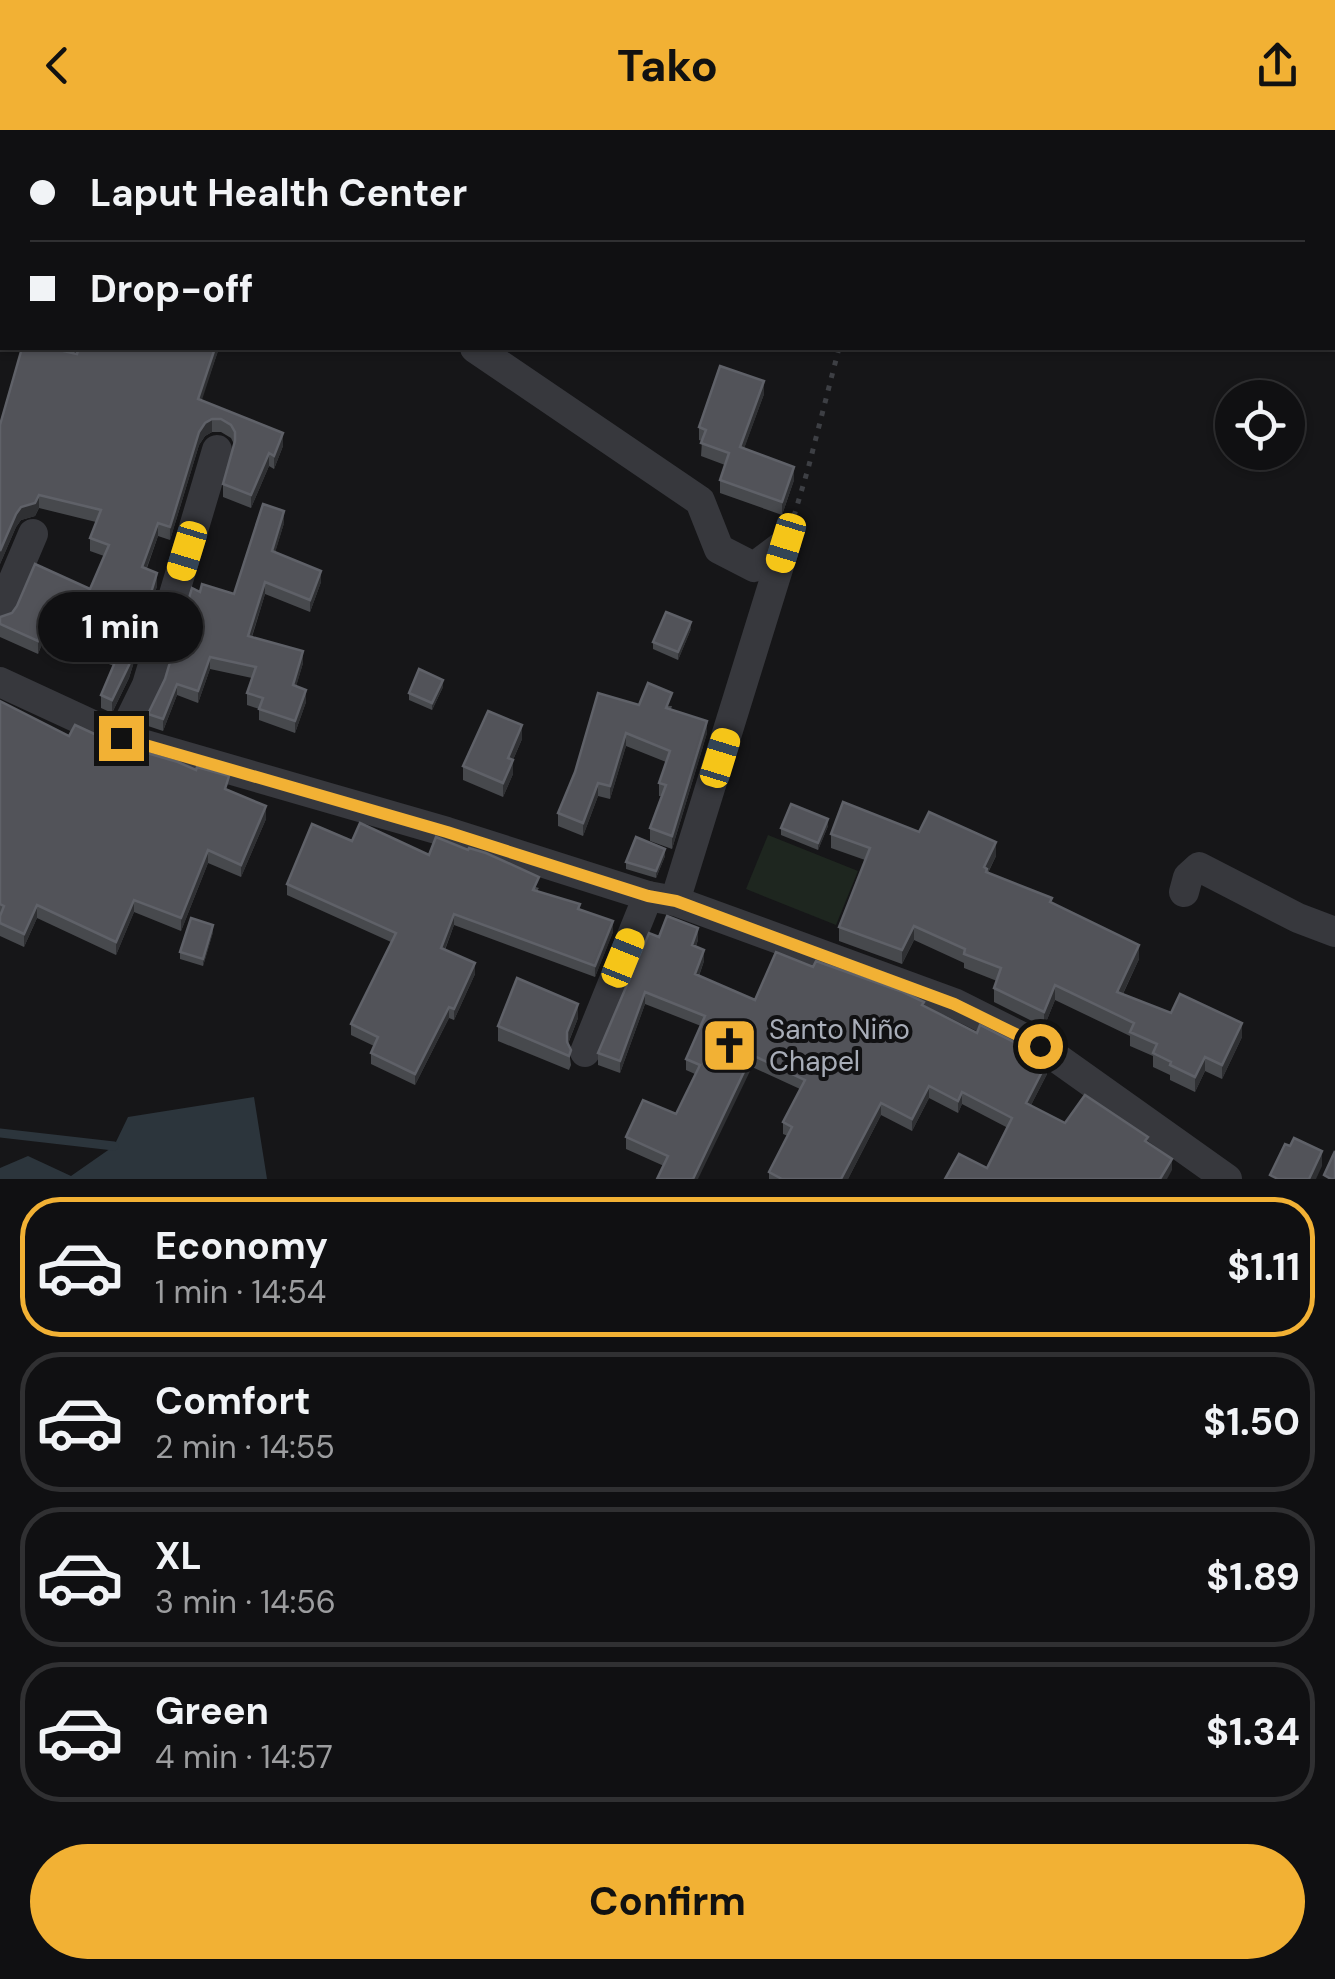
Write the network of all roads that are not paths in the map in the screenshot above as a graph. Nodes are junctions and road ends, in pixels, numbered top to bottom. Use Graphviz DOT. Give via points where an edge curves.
graph roads {
  1 [pos="478,350"];
  2 [pos="217,450"];
  3 [pos="34,534"];
  4 [pos="0,612"];
  5 [pos="0,682"];
  6 [pos="121,738"];
  7 [pos="1184,892"];
  8 [pos="662,899"];
  9 [pos="1335,932"];
  10 [pos="585,1052"];
  11 [pos="1226,1179"];
  1 -- 8 [label="street" via="700,500 718,549 754,566 786,543"];
  2 -- 6 [label="street" via="147,685"];
  3 -- 4 [label="street"];
  5 -- 6 [label="street"];
  6 -- 8 [label="street"];
  7 -- 9 [label="street" via="1199,868"];
  8 -- 10 [label="street"];
  8 -- 11 [label="street" via="954,1004 1040,1046"];
}
